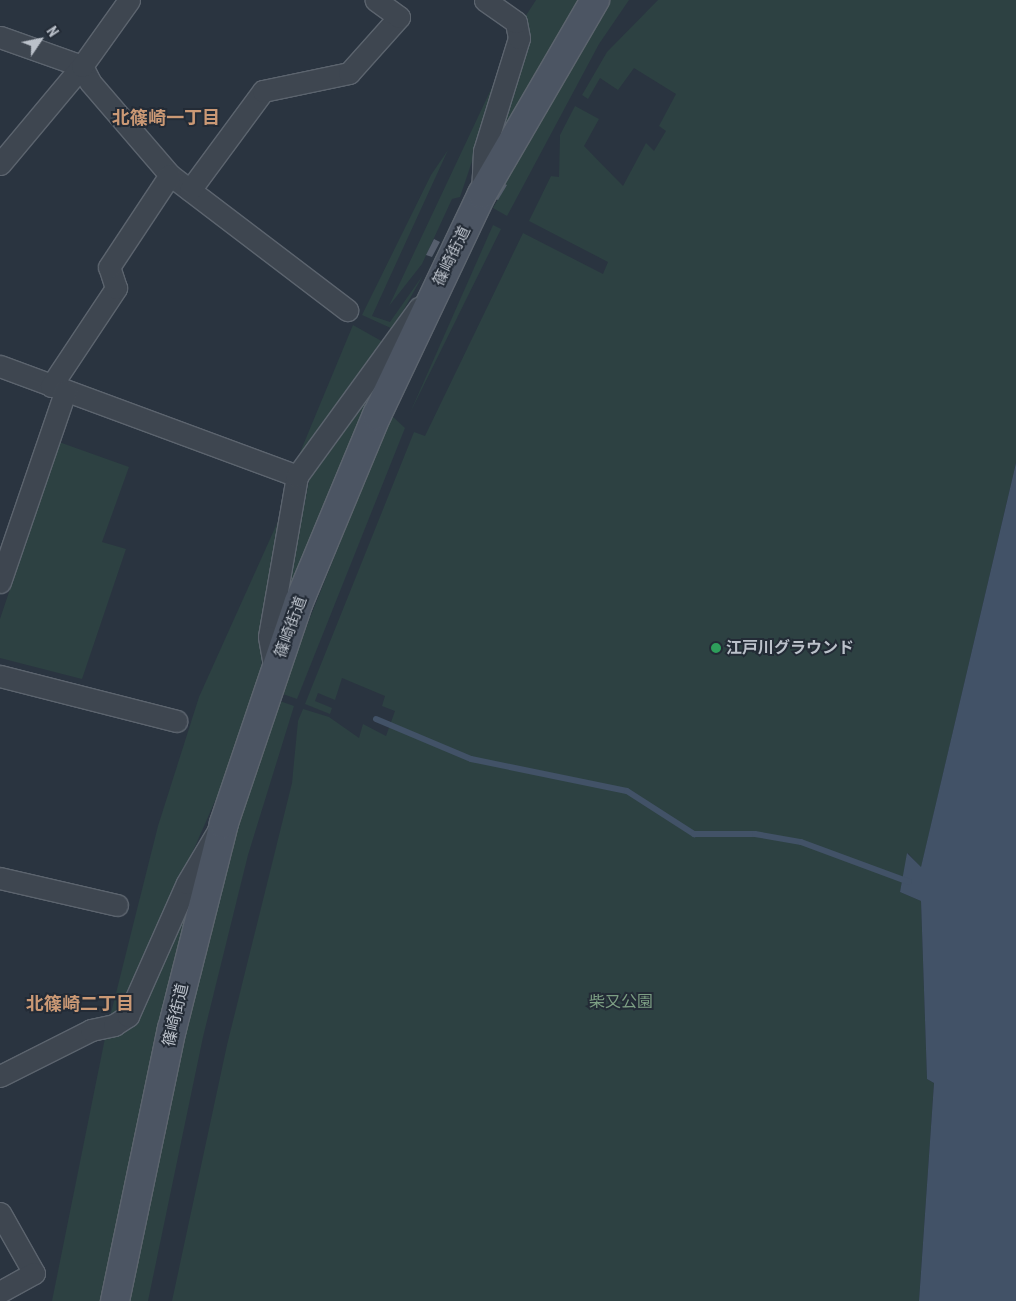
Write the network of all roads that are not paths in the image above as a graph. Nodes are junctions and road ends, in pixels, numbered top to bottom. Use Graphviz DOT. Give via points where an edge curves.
graph roads {
  1 [pos="129,0"];
  2 [pos="376,0"];
  3 [pos="485,0"];
  4 [pos="595,0"];
  5 [pos="0,37"];
  6 [pos="82,66"];
  7 [pos="0,164"];
  8 [pos="170,174"];
  9 [pos="190,190"];
  10 [pos="482,194"];
  11 [pos="429,305"];
  12 [pos="347,310"];
  13 [pos="0,366"];
  14 [pos="58,389"];
  15 [pos="297,476"];
  16 [pos="0,582"];
  17 [pos="275,670"];
  18 [pos="0,676"];
  19 [pos="176,721"];
  20 [pos="224,823"];
  21 [pos="0,878"];
  22 [pos="117,905"];
  23 [pos="0,1076"];
  24 [pos="0,1213"];
  25 [pos="0,1292"];
  26 [pos="115,1301"];
  1 -- 6 [label="street"];
  2 -- 9 [label="street" via="399,17 349,73 263,91"];
  3 -- 10 [label="street" via="516,22 519,38 484,150"];
  4 -- 10 [label="main road, 篠崎街道"];
  5 -- 6 [label="street"];
  6 -- 7 [label="street"];
  6 -- 8 [label="street" via="90,82"];
  8 -- 9 [label="street"];
  8 -- 14 [label="street" via="109,267 116,288"];
  9 -- 12 [label="street"];
  10 -- 11 [label="main road, 篠崎街道"];
  11 -- 15 [label="street" via="417,308"];
  11 -- 17 [label="main road, 篠崎街道" via="366,442"];
  13 -- 14 [label="street"];
  14 -- 15 [label="street"];
  14 -- 16 [label="street"];
  15 -- 17 [label="street" via="269,637"];
  17 -- 20 [label="main road, 篠崎街道"];
  18 -- 19 [label="street"];
  20 -- 23 [label="street" via="202,852 128,1016 114,1025 91,1030"];
  20 -- 26 [label="main road, 篠崎街道" via="172,1029"];
  21 -- 22 [label="street"];
  24 -- 25 [label="street" via="34,1273"];
}
